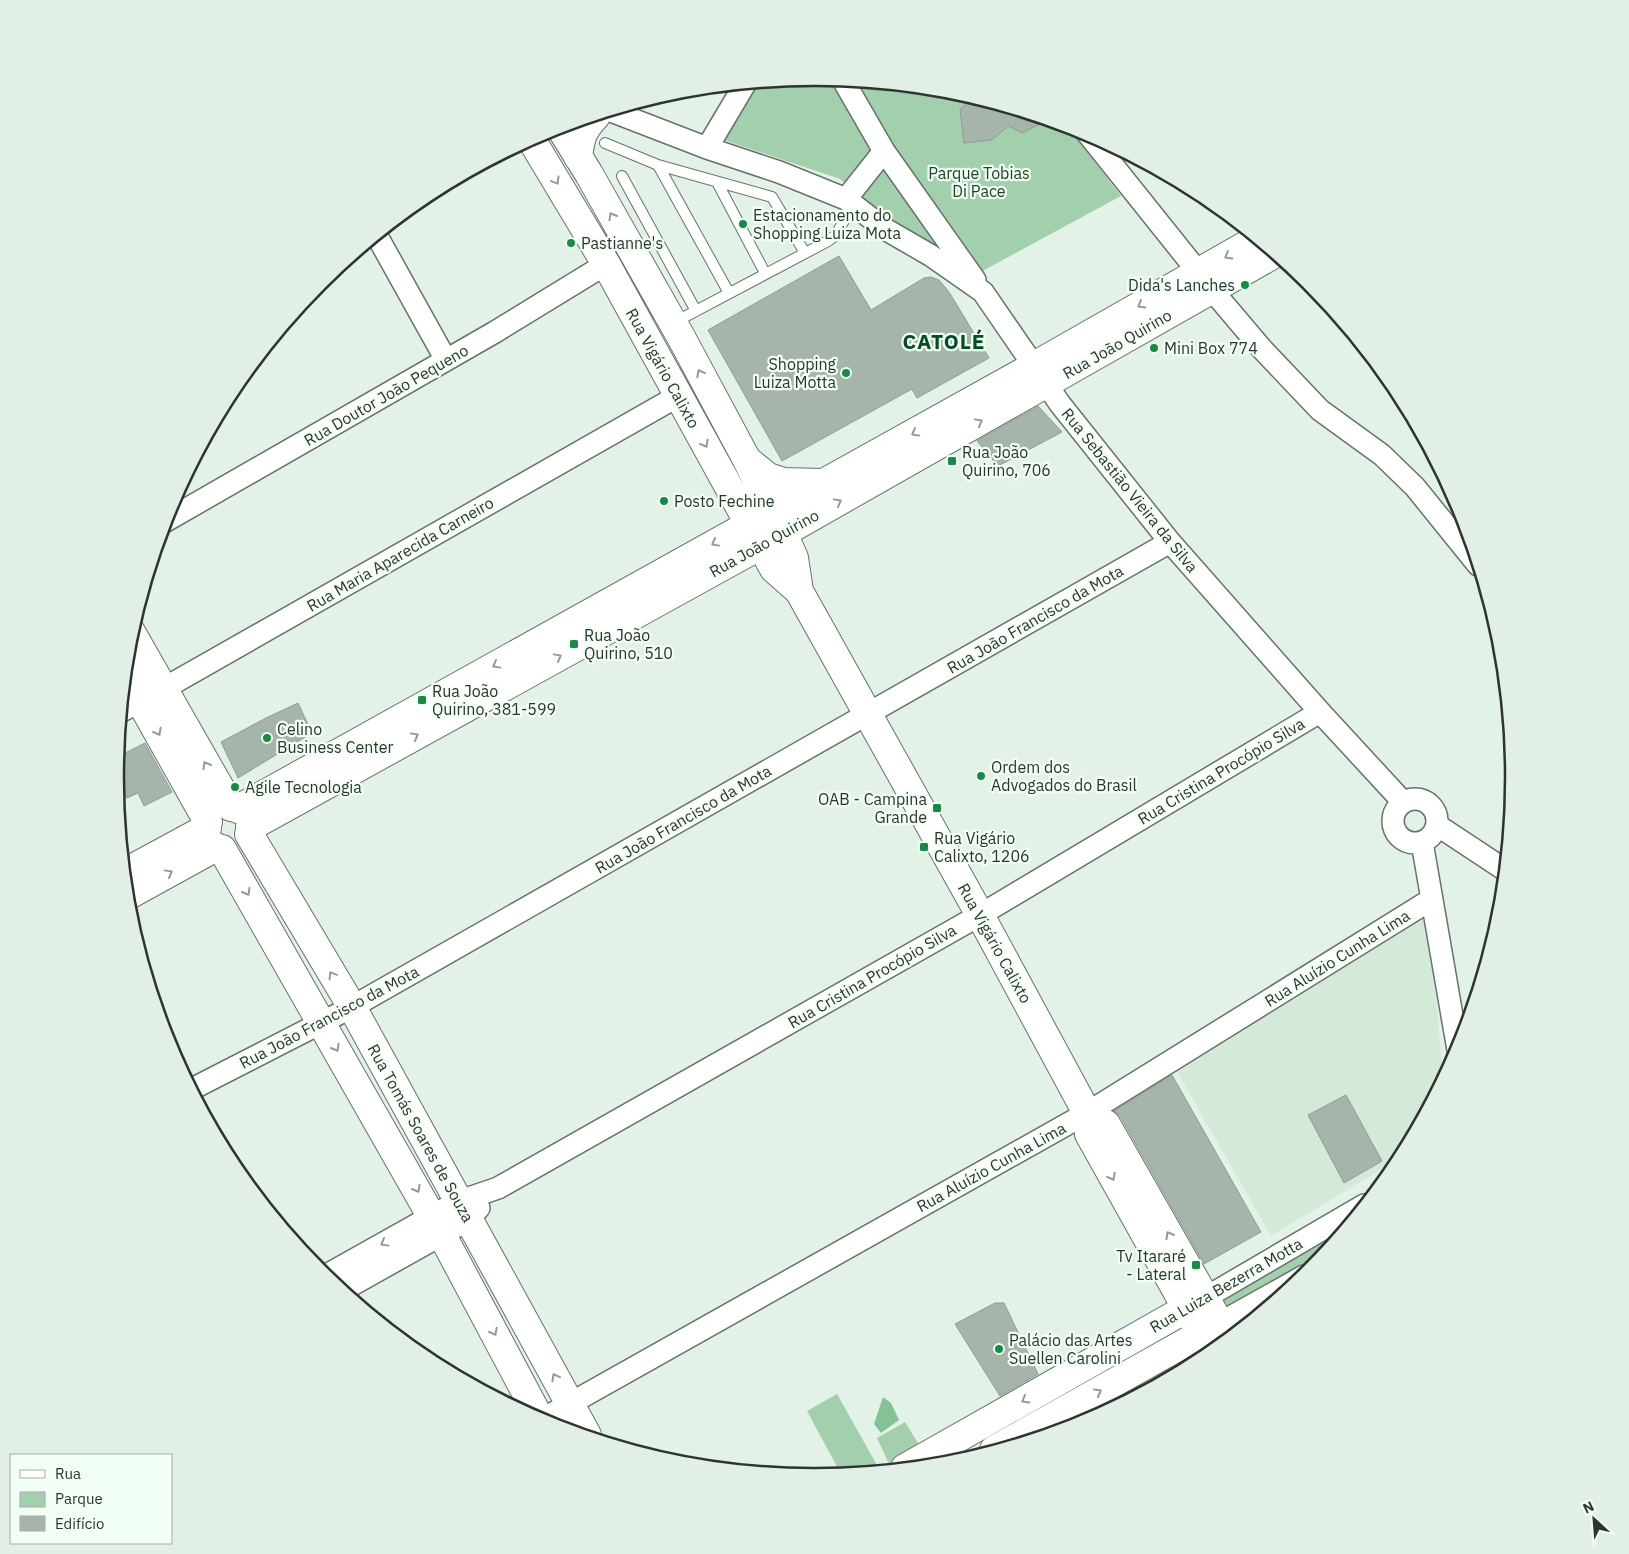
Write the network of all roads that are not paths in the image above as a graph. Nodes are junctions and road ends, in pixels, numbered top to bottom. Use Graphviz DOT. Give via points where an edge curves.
graph roads {
  1 [pos="847,87"];
  2 [pos="741,90"];
  3 [pos="620,115"];
  4 [pos="590,124"];
  5 [pos="564,134"];
  6 [pos="605,143"];
  7 [pos="535,146"];
  8 [pos="707,148"];
  9 [pos="1099,148"];
  10 [pos="884,151"];
  11 [pos="578,157"];
  12 [pos="658,165"];
  13 [pos="622,176"];
  14 [pos="717,182"];
  15 [pos="850,201"];
  16 [pos="380,241"];
  17 [pos="1252,243"];
  18 [pos="805,253"];
  19 [pos="1268,256"];
  20 [pos="606,264"];
  21 [pos="765,273"];
  22 [pos="1206,281"];
  23 [pos="729,292"];
  24 [pos="983,292"];
  25 [pos="684,317"];
  26 [pos="446,360"];
  27 [pos="1040,375"];
  28 [pos="678,396"];
  29 [pos="747,460"];
  30 [pos="824,483"];
  31 [pos="175,516"];
  32 [pos="766,528"];
  33 [pos="1170,542"];
  34 [pos="1468,553"];
  35 [pos="135,656"];
  36 [pos="131,683"];
  37 [pos="142,700"];
  38 [pos="1320,712"];
  39 [pos="868,714"];
  40 [pos="1403,802"];
  41 [pos="242,819"];
  42 [pos="1437,825"];
  43 [pos="213,837"];
  44 [pos="1422,842"];
  45 [pos="1499,866"];
  46 [pos="131,870"];
  47 [pos="134,891"];
  48 [pos="1432,899"];
  49 [pos="980,915"];
  50 [pos="352,1007"];
  51 [pos="321,1022"];
  52 [pos="1455,1035"];
  53 [pos="197,1086"];
  54 [pos="1087,1113"];
  55 [pos="462,1211"];
  56 [pos="1350,1213"];
  57 [pos="437,1225"];
  58 [pos="334,1272"];
  59 [pos="349,1286"];
  60 [pos="1195,1304"];
  61 [pos="1247,1315"];
  62 [pos="1215,1337"];
  63 [pos="1051,1385"];
  64 [pos="570,1404"];
  65 [pos="534,1408"];
  66 [pos="1064,1411"];
  67 [pos="550,1415"];
  68 [pos="583,1428"];
  69 [pos="1018,1437"];
  70 [pos="921,1459"];
  1 -- 10 [label="street"];
  2 -- 8 [label="street"];
  3 -- 8 [label="street, Rua Sebastião Vieira da Silva"];
  4 -- 11 [label="main road" via="581,136"];
  5 -- 11 [label="main road, Rua Vigário Calixto"];
  6 -- 12 [label="lane"];
  7 -- 20 [label="main road, Rua Vigário Calixto, one-way"];
  8 -- 15 [label="street, Rua Sebastião Vieira da Silva" via="779,172"];
  9 -- 22 [label="street"];
  10 -- 15 [label="street"];
  10 -- 24 [label="street"];
  25 -- 11 [label="main road, Rua Vigário Calixto, one-way"];
  12 -- 14 [label="lane"];
  12 -- 23 [label="lane"];
  13 -- 25 [label="lane"];
  14 -- 18 [label="lane" via="772,196"];
  14 -- 21 [label="lane"];
  15 -- 18 [label="lane" via="836,235"];
  15 -- 24 [label="street, Rua Sebastião Vieira da Silva" via="885,229"];
  16 -- 26 [label="street"];
  17 -- 22 [label="main road, Rua João Quirino, one-way"];
  18 -- 21 [label="lane"];
  19 -- 22 [label="main road, Rua João Quirino"];
  20 -- 26 [label="street, Rua Doutor João Pequeno"];
  20 -- 28 [label="main road, Rua Vigário Calixto"];
  21 -- 23 [label="lane"];
  22 -- 27 [label="main road, Rua João Quirino"];
  22 -- 34 [label="street" via="1262,349 1320,410 1382,455 1415,487"];
  23 -- 25 [label="lane"];
  24 -- 27 [label="street, Rua Sebastião Vieira da Silva"];
  29 -- 25 [label="main road, Rua Vigário Calixto, one-way"];
  26 -- 31 [label="street, Rua Doutor João Pequeno"];
  27 -- 30 [label="main road, Rua João Quirino, one-way"];
  32 -- 27 [label="main road, Rua João Quirino, one-way"];
  27 -- 33 [label="street, Rua Sebastião Vieira da Silva"];
  28 -- 32 [label="main road, Rua Vigário Calixto, one-way"];
  28 -- 37 [label="street, Rua Maria Aparecida Carneiro"];
  29 -- 30 [label="main road" via="768,477 784,482"];
  29 -- 32 [label="main road, Rua Vigário Calixto"];
  30 -- 32 [label="main road, Rua João Quirino"];
  32 -- 39 [label="main road, Rua Vigário Calixto" via="774,569 799,591"];
  32 -- 41 [label="main road, Rua João Quirino"];
  33 -- 38 [label="street, Rua Sebastião Vieira da Silva"];
  33 -- 39 [label="street, Rua João Francisco da Mota"];
  35 -- 37 [label="main road, Rua Tomás Soares de Souza"];
  36 -- 37 [label="main road, Rua Tomás Soares de Souza"];
  41 -- 37 [label="main road, Rua Tomás Soares de Souza, one-way"];
  37 -- 43 [label="main road, Rua Tomás Soares de Souza, one-way"];
  38 -- 40 [label="street, Rua Sebastião Vieira da Silva"];
  38 -- 49 [label="street, Rua Cristina Procópio Silva"];
  39 -- 49 [label="main road, Rua Vigário Calixto"];
  39 -- 50 [label="street, Rua João Francisco da Mota"];
  40 -- 42 [label="street" via="1417,798 1430,803 1437,815"];
  40 -- 44 [label="street" via="1393,814 1394,829 1405,841"];
  41 -- 43 [label="main road" via="224,808 217,811"];
  41 -- 43 [label="main road" via="242,846 236,849"];
  50 -- 41 [label="main road, Rua Tomás Soares de Souza, one-way"];
  42 -- 44 [label="street" via="1433,835"];
  42 -- 45 [label="street"];
  43 -- 46 [label="main road"];
  47 -- 43 [label="main road, one-way"];
  43 -- 51 [label="main road, Rua Tomás Soares de Souza, one-way"];
  44 -- 48 [label="street"];
  48 -- 52 [label="street"];
  48 -- 54 [label="street, Rua Aluízio Cunha Lima"];
  49 -- 54 [label="main road, Rua Vigário Calixto"];
  49 -- 55 [label="street, Rua Cristina Procópio Silva"];
  50 -- 51 [label="street, Rua João Francisco da Mota"];
  50 -- 55 [label="main road, Rua Tomás Soares de Souza"];
  51 -- 53 [label="street, Rua João Francisco da Mota"];
  51 -- 57 [label="main road, Rua Tomás Soares de Souza, one-way"];
  54 -- 60 [label="main road, Rua Vigário Calixto" via="1089,1134"];
  54 -- 64 [label="street, Rua Aluízio Cunha Lima"];
  55 -- 57 [label="street, Rua Cristina Procópio Silva"];
  64 -- 55 [label="main road, Rua Tomás Soares de Souza, one-way"];
  56 -- 60 [label="street, Rua Luiza Bezerra Motta"];
  57 -- 58 [label="street, Rua Cristina Procópio Silva, one-way"];
  57 -- 59 [label="street, Rua Cristina Procópio Silva"];
  57 -- 65 [label="main road, Rua Tomás Soares de Souza, one-way"];
  60 -- 62 [label="main road, Rua Vigário Calixto"];
  60 -- 63 [label="main road, Rua Luiza Bezerra Motta"];
  61 -- 62 [label="street, Rua Luiza Bezerra Motta"];
  66 -- 62 [label="main road, Rua Luiza Bezerra Motta, one-way"];
  63 -- 66 [label="main road"];
  63 -- 70 [label="main road, Rua Luiza Bezerra Motta, one-way"];
  64 -- 67 [label="street, Rua Aluízio Cunha Lima"];
  64 -- 68 [label="main road, Rua Tomás Soares de Souza"];
  66 -- 69 [label="main road, Rua Luiza Bezerra Motta"];
}
